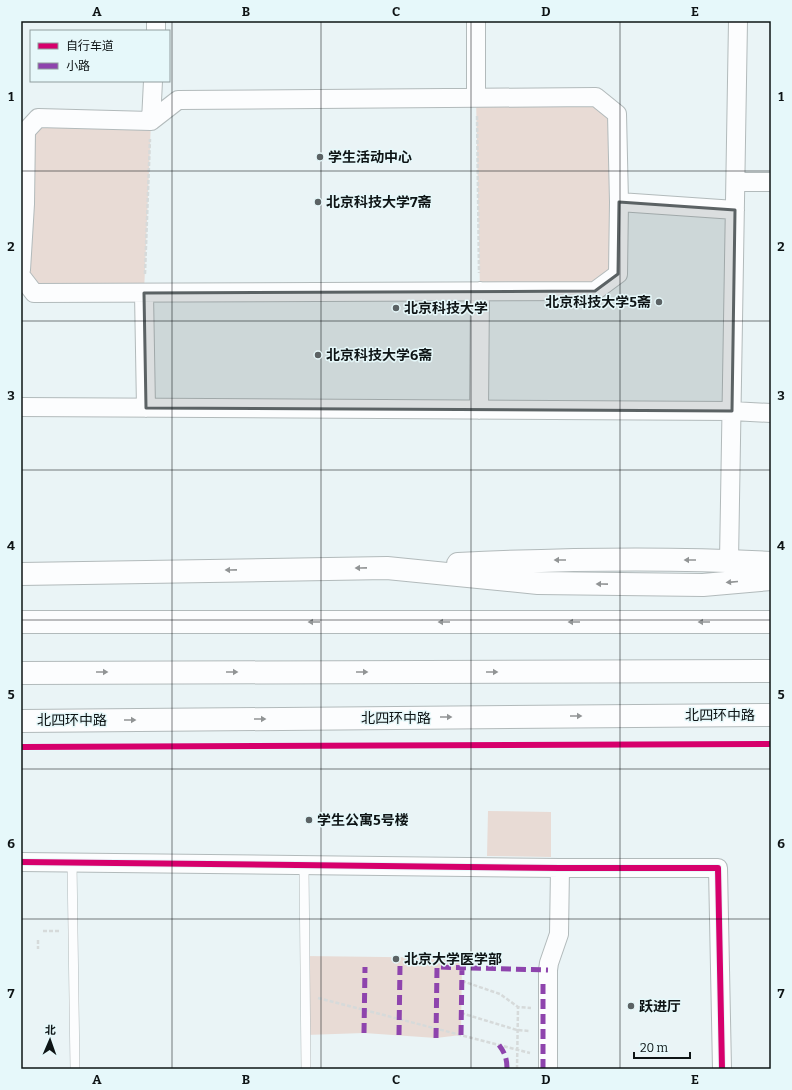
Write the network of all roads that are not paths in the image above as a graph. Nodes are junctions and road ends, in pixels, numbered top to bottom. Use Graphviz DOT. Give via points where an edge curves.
graph roads {
  1 [pos="476,21"];
  2 [pos="738,21"];
  3 [pos="153,82"];
  4 [pos="476,97"];
  5 [pos="151,121"];
  6 [pos="736,182"];
  7 [pos="771,182"];
  8 [pos="619,202"];
  9 [pos="23,204"];
  10 [pos="735,210"];
  11 [pos="21,270"];
  12 [pos="21,276"];
  13 [pos="480,291"];
  14 [pos="144,293"];
  15 [pos="21,407"];
  16 [pos="146,408"];
  17 [pos="479,410"];
  18 [pos="732,411"];
  19 [pos="771,412"];
  20 [pos="729,561"];
  21 [pos="771,563"];
  22 [pos="387,568"];
  23 [pos="21,574"];
  24 [pos="771,579"];
  25 [pos="21,609"];
  26 [pos="21,622"];
  27 [pos="66,622"];
  28 [pos="771,622"];
  29 [pos="771,671"];
  30 [pos="63,672"];
  31 [pos="21,673"];
  32 [pos="21,687"];
  33 [pos="771,715"];
  34 [pos="21,721"];
  35 [pos="21,862"];
  36 [pos="72,862"];
  37 [pos="304,865"];
  38 [pos="560,868"];
  39 [pos="543,979"];
  40 [pos="545,1065"];
  41 [pos="75,1069"];
  42 [pos="306,1069"];
  43 [pos="722,1069"];
  1 -- 4 [label="street"];
  2 -- 6 [label="street"];
  3 -- 5 [label="street"];
  4 -- 5 [label="street" via="178,100"];
  4 -- 8 [label="street" via="596,97 617,114"];
  5 -- 9 [label="street" via="38,118 26,130"];
  6 -- 7 [label="street"];
  6 -- 10 [label="street"];
  8 -- 10 [label="street"];
  8 -- 13 [label="street" via="618,274 595,291"];
  9 -- 11 [label="street"];
  10 -- 18 [label="street"];
  12 -- 14 [label="street" via="34,293"];
  13 -- 14 [label="street"];
  13 -- 17 [label="street"];
  14 -- 16 [label="street"];
  15 -- 16 [label="street"];
  16 -- 17 [label="street"];
  17 -- 18 [label="street"];
  18 -- 19 [label="street"];
  18 -- 20 [label="street"];
  20 -- 21 [label="main road"];
  20 -- 22 [label="main road, one-way" via="534,560"];
  22 -- 23 [label="main road, one-way"];
  24 -- 22 [label="main road, one-way" via="703,585 538,583"];
  25 -- 27 [label="main road"];
  26 -- 27 [label="main road"];
  28 -- 27 [label="main road, one-way"];
  30 -- 29 [label="main road, one-way"];
  30 -- 31 [label="main road"];
  30 -- 32 [label="main road"];
  34 -- 33 [label="main road, 北四环中路, one-way"];
  35 -- 36 [label="street"];
  36 -- 37 [label="street"];
  36 -- 41 [label="lane"];
  37 -- 38 [label="street"];
  37 -- 42 [label="lane"];
  38 -- 40 [label="street" via="559,934 548,970"];
  38 -- 43 [label="street" via="718,868"];
  39 -- 40 [label="street"];
}
